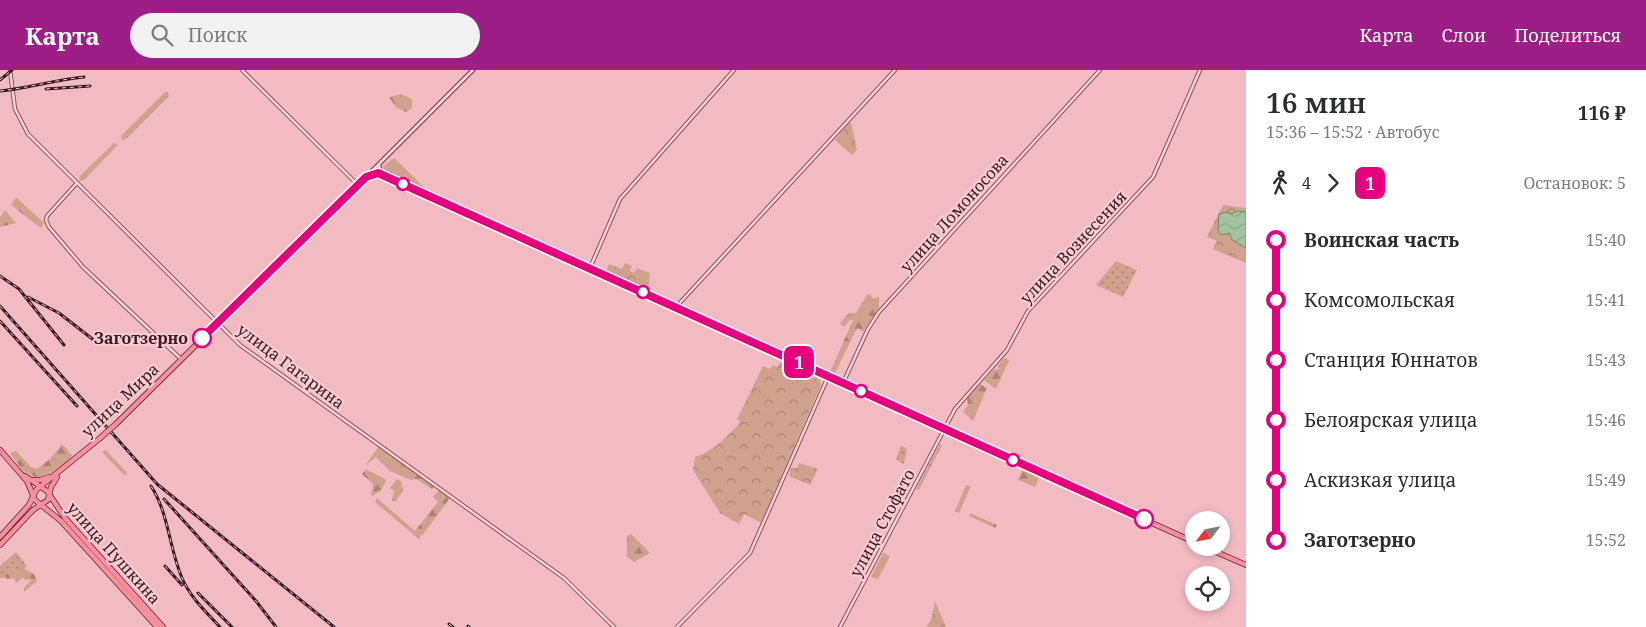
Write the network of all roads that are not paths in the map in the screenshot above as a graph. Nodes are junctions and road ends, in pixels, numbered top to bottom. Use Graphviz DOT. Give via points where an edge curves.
graph roads {
  1 [pos="10,70"];
  2 [pos="242,70"];
  3 [pos="473,70"];
  4 [pos="734,70"];
  5 [pos="895,70"];
  6 [pos="1100,70"];
  7 [pos="1200,70"];
  8 [pos="379,165"];
  9 [pos="369,174"];
  10 [pos="384,175"];
  11 [pos="76,184"];
  12 [pos="358,185"];
  13 [pos="590,268"];
  14 [pos="676,307"];
  15 [pos="217,323"];
  16 [pos="181,359"];
  17 [pos="828,376"];
  18 [pos="843,383"];
  19 [pos="943,429"];
  20 [pos="0,450"];
  21 [pos="20,472"];
  22 [pos="60,472"];
  23 [pos="28,479"];
  24 [pos="40,488"];
  25 [pos="49,494"];
  26 [pos="34,496"];
  27 [pos="42,503"];
  28 [pos="0,537"];
  29 [pos="1185,538"];
  30 [pos="0,545"];
  31 [pos="1225,556"];
  32 [pos="1246,565"];
  33 [pos="157,627"];
  34 [pos="163,627"];
  35 [pos="614,627"];
  36 [pos="677,627"];
  37 [pos="840,627"];
  1 -- 11 [label="street, улица Гагарина" via="12,101 18,118 28,134"];
  2 -- 12 [label="street"];
  3 -- 8 [label="main road, улица Мира"];
  4 -- 13 [label="street" via="620,199"];
  5 -- 14 [label="street"];
  6 -- 18 [label="street, улица Ломоносова" via="879,312"];
  7 -- 19 [label="street, улица Вознесения" via="1153,177 1028,311 1007,350 962,400"];
  8 -- 9 [label="main road, улица Мира"];
  8 -- 10 [label="main road"];
  9 -- 10 [label="main road"];
  9 -- 12 [label="main road, улица Мира"];
  10 -- 13 [label="main road"];
  11 -- 15 [label="street, улица Гагарина"];
  11 -- 16 [label="street" via="46,220 52,231 83,267"];
  12 -- 15 [label="main road, улица Мира"];
  13 -- 14 [label="main road"];
  14 -- 17 [label="main road"];
  15 -- 16 [label="main road, улица Мира"];
  15 -- 35 [label="street, улица Гагарина" via="240,345 564,578"];
  16 -- 22 [label="main road, улица Мира, bridge" via="116,424"];
  17 -- 18 [label="main road"];
  17 -- 36 [label="street" via="750,553"];
  18 -- 19 [label="main road"];
  19 -- 29 [label="main road"];
  19 -- 37 [label="street, улица Стофато"];
  20 -- 21 [label="main road"];
  21 -- 23 [label="main road"];
  21 -- 26 [label="main road"];
  22 -- 23 [label="main road" via="43,480"];
  22 -- 24 [label="main road, улица Мира"];
  22 -- 25 [label="main road"];
  23 -- 24 [label="main road"];
  24 -- 25 [label="main road"];
  24 -- 26 [label="main road"];
  25 -- 27 [label="main road" via="48,500"];
  25 -- 34 [label="main road, улица Пушкина" via="64,518"];
  26 -- 27 [label="main road"];
  26 -- 28 [label="main road"];
  27 -- 30 [label="main road"];
  27 -- 33 [label="main road, улица Пушкина"];
  31 -- 32 [label="main road"];
}
